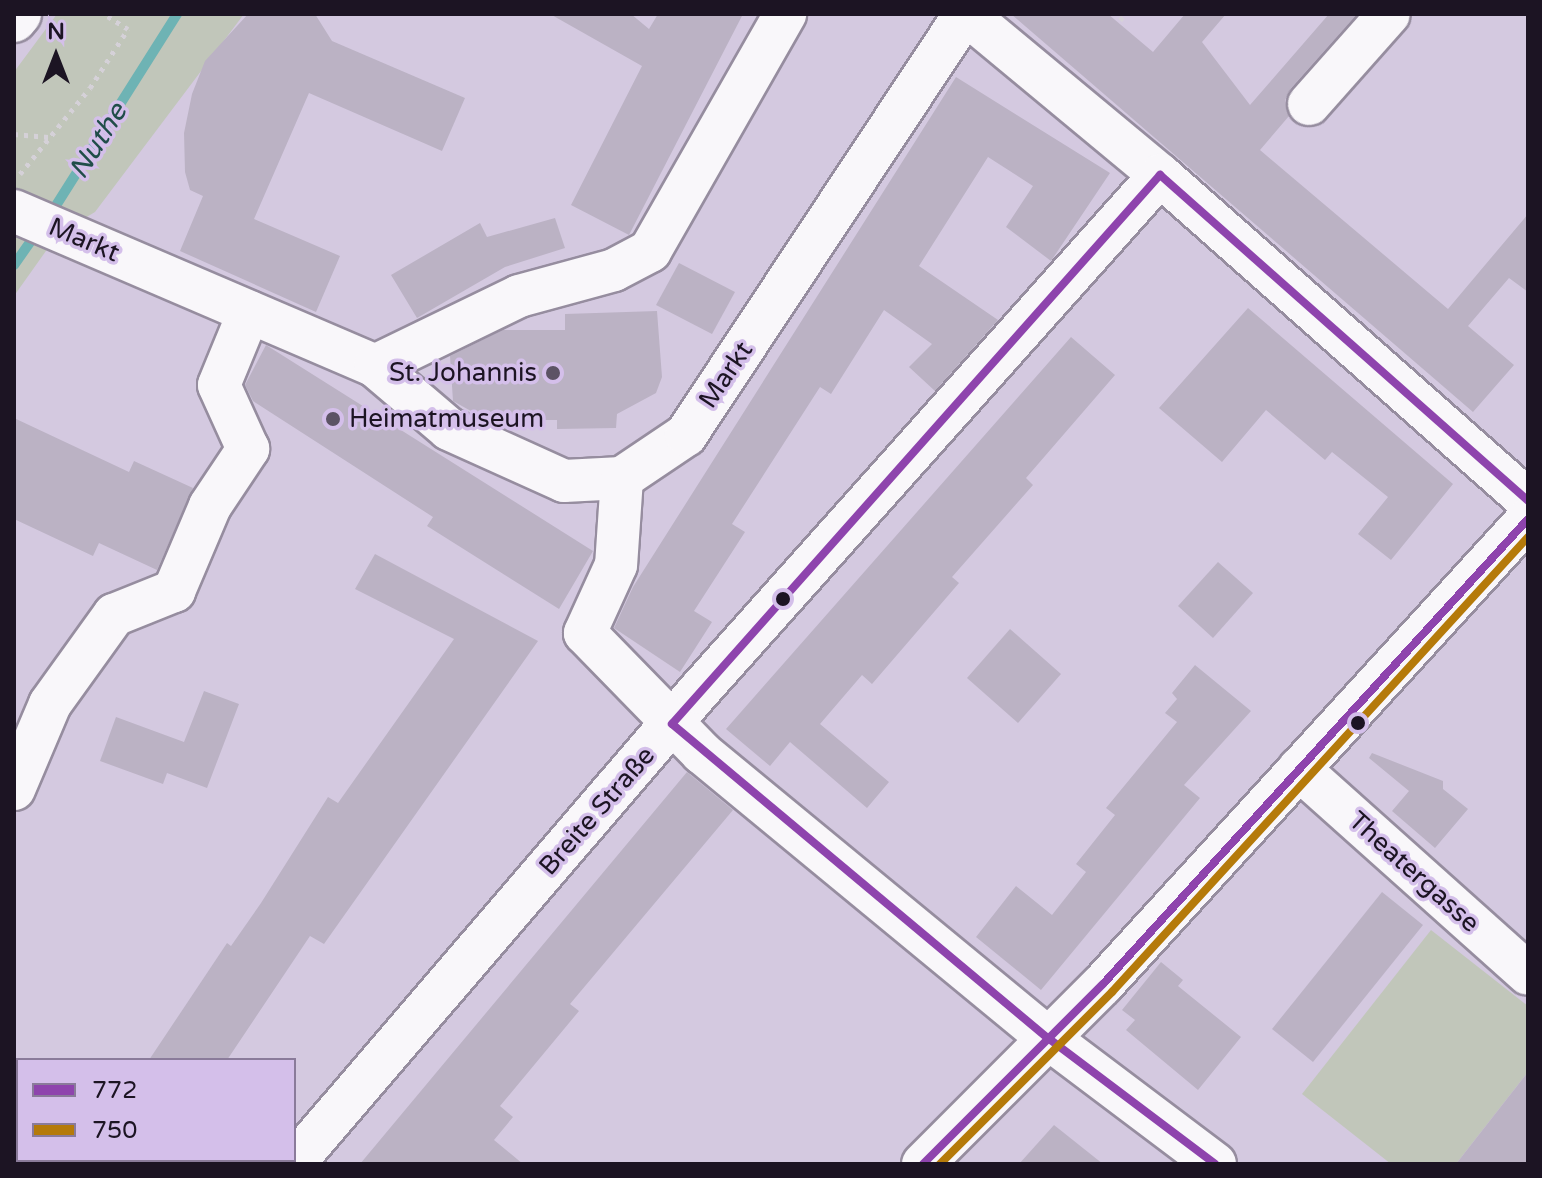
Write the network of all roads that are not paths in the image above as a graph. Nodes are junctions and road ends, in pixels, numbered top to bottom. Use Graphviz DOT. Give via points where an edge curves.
graph roads {
  1 [pos="19,14"];
  2 [pos="785,14"];
  3 [pos="965,14"];
  4 [pos="1389,14"];
  5 [pos="14,20"];
  6 [pos="1309,104"];
  7 [pos="1160,175"];
  8 [pos="14,211"];
  9 [pos="249,312"];
  10 [pos="375,366"];
  11 [pos="622,478"];
  12 [pos="1528,501"];
  13 [pos="1528,519"];
  14 [pos="672,724"];
  15 [pos="1299,769"];
  16 [pos="14,789"];
  17 [pos="1528,974"];
  18 [pos="1048,1038"];
  19 [pos="296,1161"];
  20 [pos="923,1164"];
  21 [pos="1215,1164"];
  1 -- 5 [label="main road"];
  2 -- 10 [label="street" via="650,251 614,270 519,296"];
  3 -- 7 [label="street"];
  3 -- 11 [label="street, Markt" via="686,435"];
  4 -- 6 [label="street"];
  7 -- 12 [label="street"];
  7 -- 14 [label="street, Breite Straße"];
  8 -- 9 [label="street, Markt"];
  9 -- 10 [label="street, Markt"];
  9 -- 16 [label="street" via="219,385 248,449 210,506 174,591 114,615 50,704"];
  10 -- 11 [label="street, Markt" via="449,429 564,481"];
  11 -- 14 [label="street" via="616,565 585,633"];
  13 -- 15 [label="street"];
  14 -- 18 [label="street"];
  14 -- 19 [label="street, Breite Straße"];
  15 -- 17 [label="street, Theatergasse"];
  15 -- 18 [label="street"];
  18 -- 20 [label="street"];
  18 -- 21 [label="street"];
}
